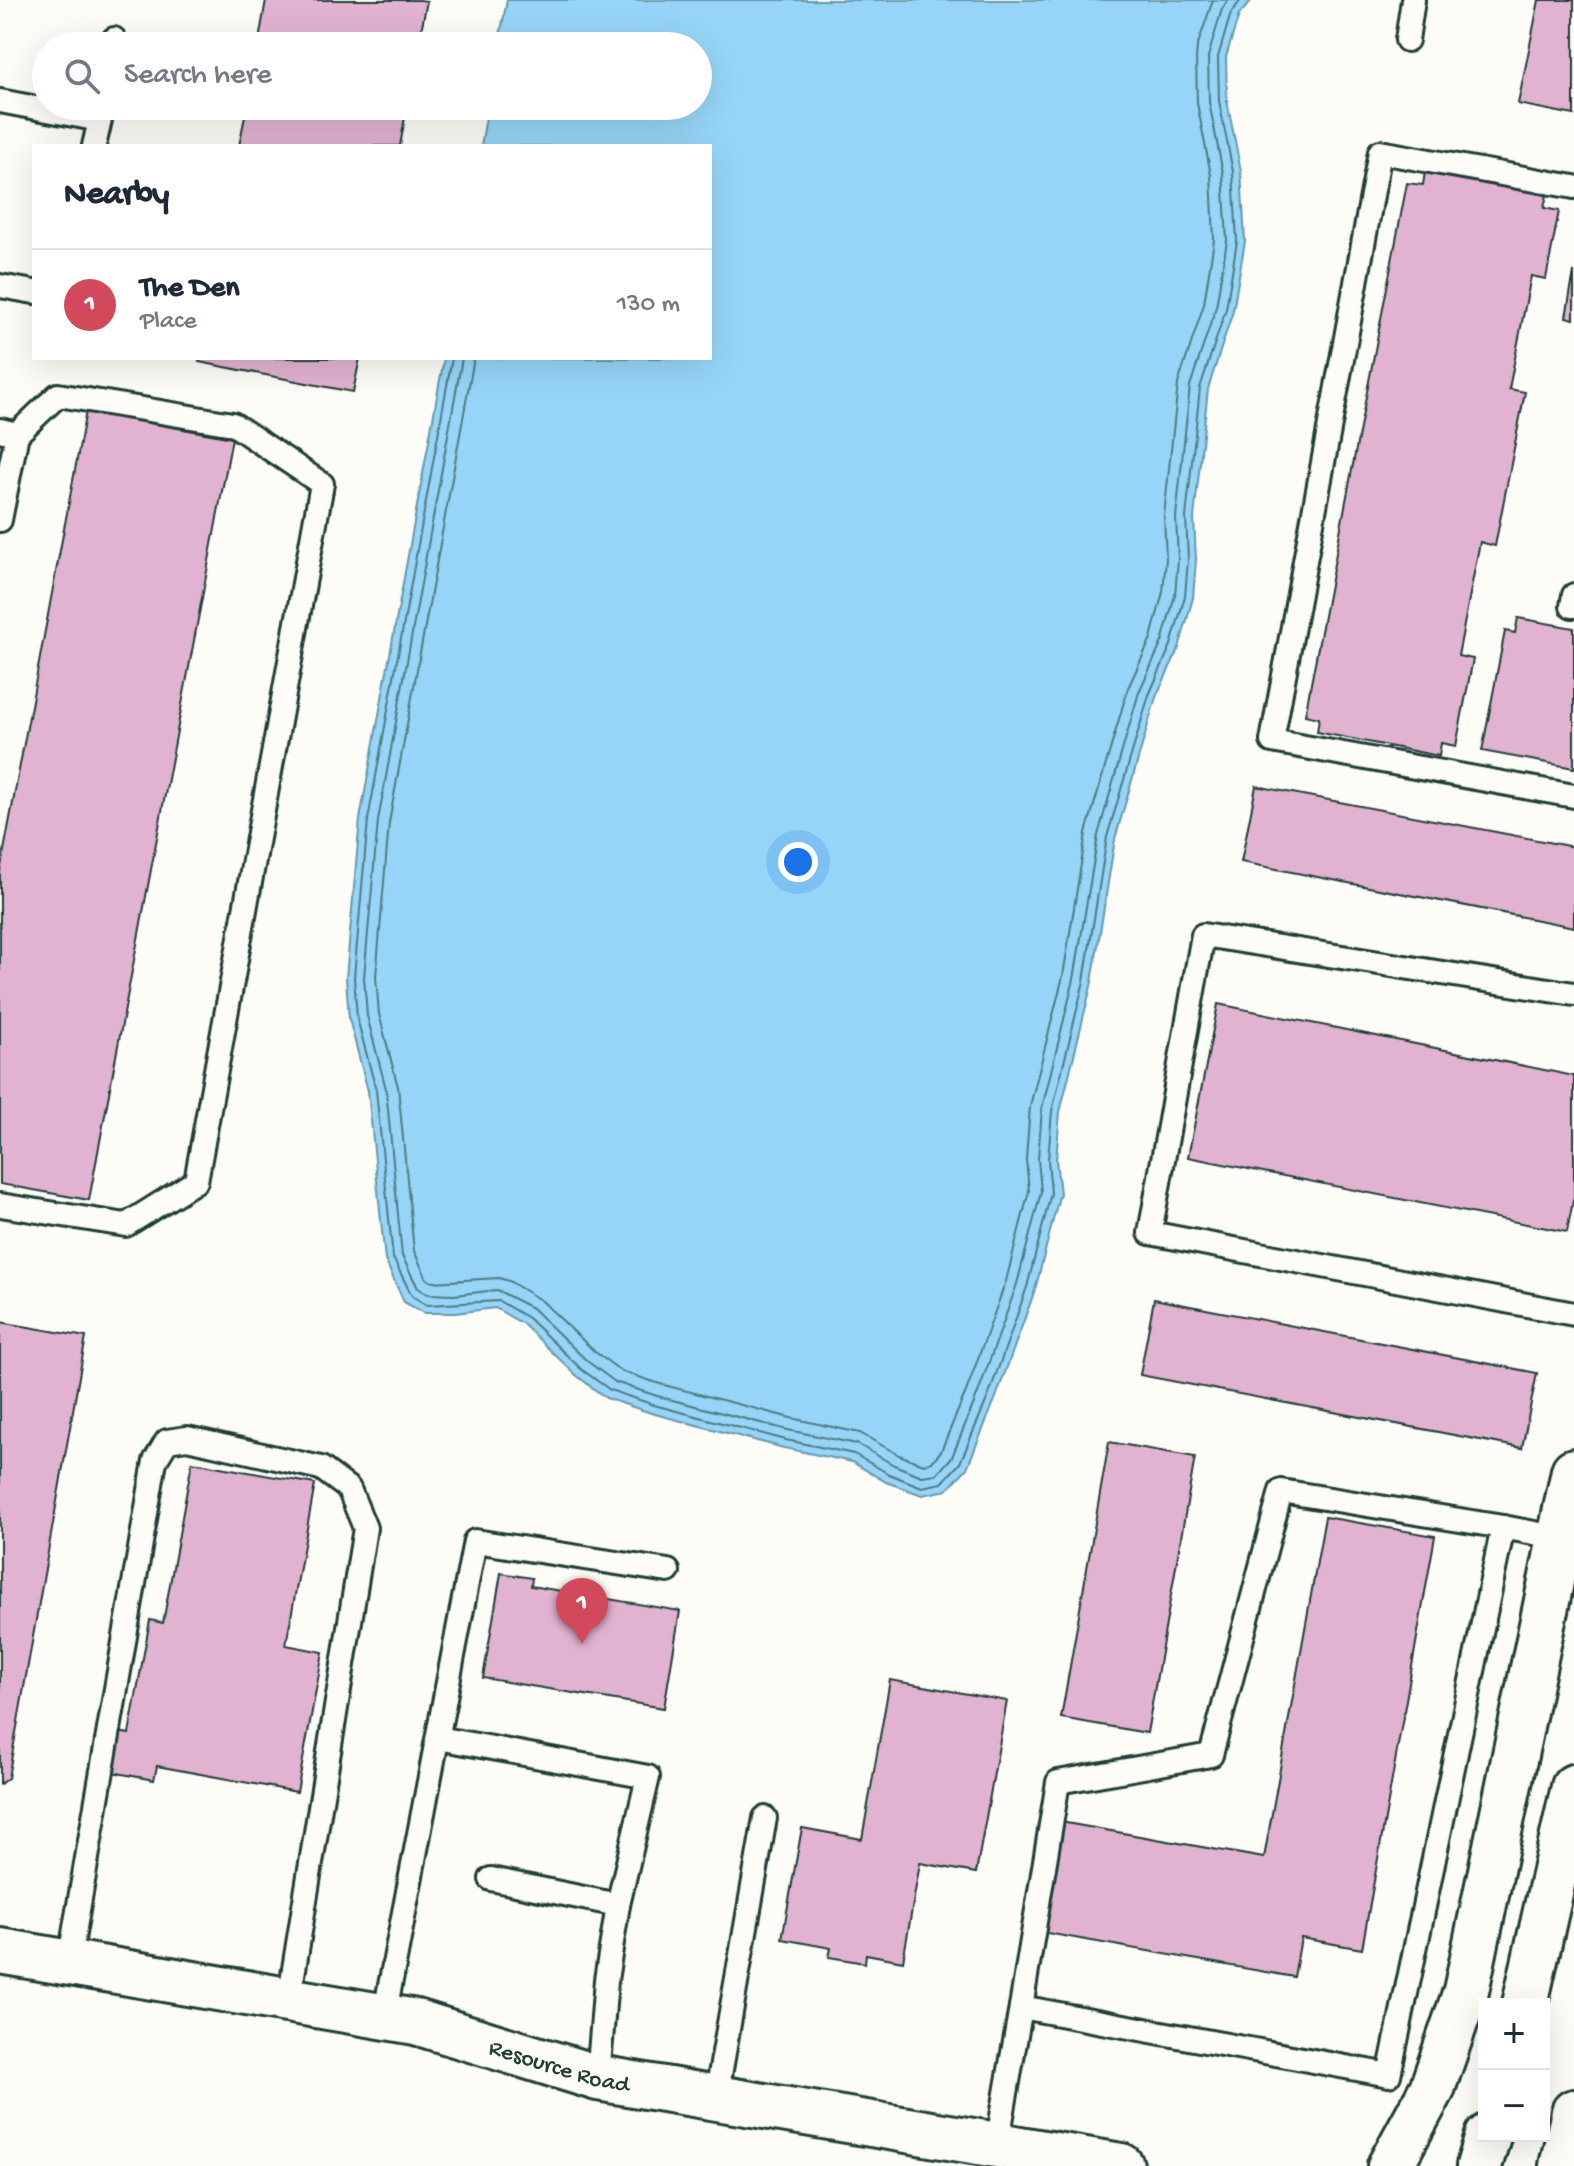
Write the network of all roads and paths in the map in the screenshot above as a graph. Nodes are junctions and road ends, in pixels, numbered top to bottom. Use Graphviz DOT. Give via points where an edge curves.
graph roads {
  1 [pos="1413,0"];
  2 [pos="1407,40"];
  3 [pos="0,101"];
  4 [pos="32,105"];
  5 [pos="100,120"];
  6 [pos="94,144"];
  7 [pos="1574,187"];
  8 [pos="0,286"];
  9 [pos="32,292"];
  10 [pos="9,432"];
  11 [pos="0,520"];
  12 [pos="1574,595"];
  13 [pos="1574,606"];
  14 [pos="1574,796"];
  15 [pos="1574,994"];
  16 [pos="0,1205"];
  17 [pos="1574,1314"];
  18 [pos="1574,1471"];
  19 [pos="1503,1527"];
  20 [pos="1560,1538"];
  21 [pos="668,1571"];
  22 [pos="438,1738"];
  23 [pos="1574,1787"];
  24 [pos="765,1818"];
  25 [pos="491,1879"];
  26 [pos="618,1905"];
  27 [pos="0,1951"];
  28 [pos="69,1963"];
  29 [pos="1526,1998"];
  30 [pos="289,2000"];
  31 [pos="1021,2007"];
  32 [pos="384,2017"];
  33 [pos="598,2078"];
  34 [pos="716,2098"];
  35 [pos="1574,2112"];
  36 [pos="1486,2142"];
  37 [pos="997,2145"];
  38 [pos="1121,2166"];
  39 [pos="1390,2166"];
  40 [pos="1479,2166"];
  41 [pos="1562,2166"];
  1 -- 2 [label="lane"];
  3 -- 4 [label="lane"];
  5 -- 6 [label="lane"];
  7 -- 14 [label="lane" via="1380,152 1272,741"];
  8 -- 9 [label="lane"];
  10 -- 11 [label="lane"];
  10 -- 16 [label="lane" via="58,395 233,424 322,484 196,1181 126,1225"];
  12 -- 13 [label="lane"];
  15 -- 17 [label="lane" via="1203,935 1150,1233"];
  18 -- 20 [label="street"];
  19 -- 20 [label="lane"];
  19 -- 31 [label="lane" via="1281,1491 1211,1755 1058,1782"];
  19 -- 31 [label="lane" via="1389,2075"];
  20 -- 39 [label="street" via="1466,1991 1432,2089"];
  21 -- 22 [label="lane" via="475,1541"];
  22 -- 26 [label="lane" via="648,1777"];
  22 -- 32 [label="lane"];
  23 -- 29 [label="street"];
  24 -- 34 [label="lane"];
  25 -- 26 [label="lane"];
  26 -- 33 [label="lane"];
  27 -- 28 [label="street, Resource Road"];
  28 -- 30 [label="street, Resource Road"];
  28 -- 30 [label="lane" via="155,1461 167,1441 187,1438 321,1468 349,1489 365,1528"];
  30 -- 32 [label="street, Resource Road"];
  31 -- 37 [label="lane"];
  32 -- 33 [label="street, Resource Road"];
  33 -- 34 [label="street, Resource Road"];
  34 -- 37 [label="street, Resource Road"];
  35 -- 41 [label="street"];
  36 -- 40 [label="street"];
  37 -- 38 [label="street, Resource Road"];
}
